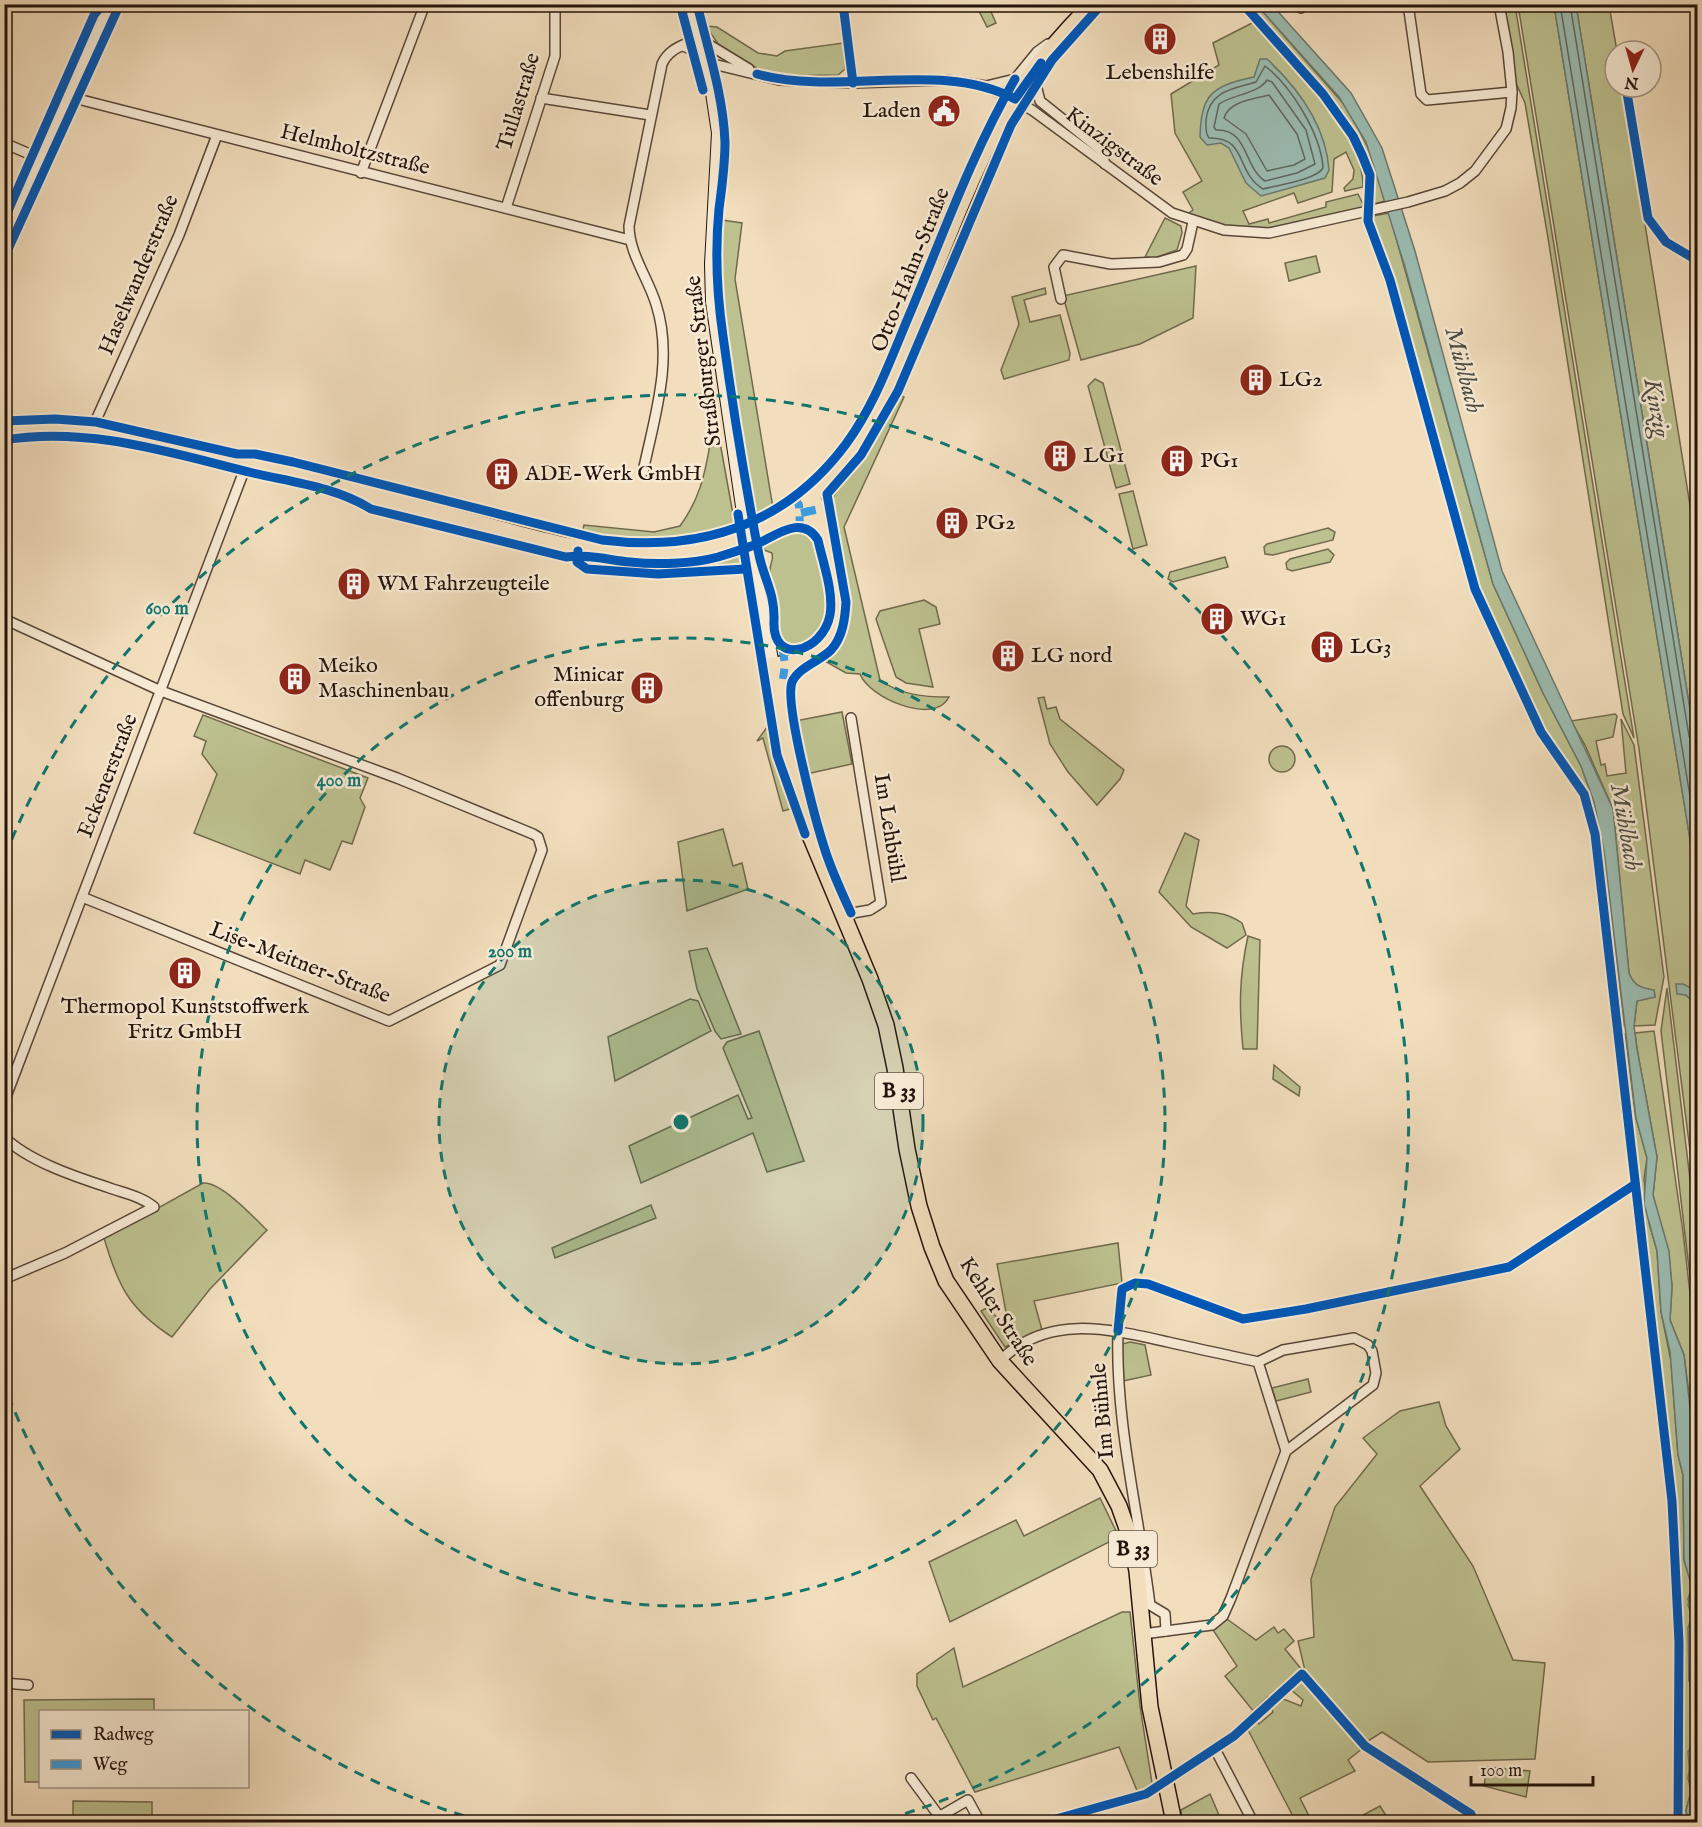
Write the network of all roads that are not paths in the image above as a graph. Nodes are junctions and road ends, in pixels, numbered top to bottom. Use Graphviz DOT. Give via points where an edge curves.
graph roads {
  1 [pos="110,4"];
  2 [pos="425,4"];
  3 [pos="555,4"];
  4 [pos="688,4"];
  5 [pos="843,4"];
  6 [pos="1092,4"];
  7 [pos="1408,4"];
  8 [pos="1499,4"];
  9 [pos="1063,33"];
  10 [pos="698,38"];
  11 [pos="683,46"];
  12 [pos="730,57"];
  13 [pos="705,62"];
  14 [pos="1033,73"];
  15 [pos="757,74"];
  16 [pos="853,83"];
  17 [pos="986,86"];
  18 [pos="1512,92"];
  19 [pos="70,98"];
  20 [pos="541,98"];
  21 [pos="1015,99"];
  22 [pos="650,115"];
  23 [pos="218,135"];
  24 [pos="4,143"];
  25 [pos="42,159"];
  26 [pos="1105,164"];
  27 [pos="361,173"];
  28 [pos="506,208"];
  29 [pos="1193,222"];
  30 [pos="4,240"];
  31 [pos="630,240"];
  32 [pos="1061,299"];
  33 [pos="92,429"];
  34 [pos="4,431"];
  35 [pos="247,464"];
  36 [pos="643,472"];
  37 [pos="812,495"];
  38 [pos="777,520"];
  39 [pos="823,527"];
  40 [pos="4,619"];
  41 [pos="803,662"];
  42 [pos="772,665"];
  43 [pos="160,692"];
  44 [pos="778,703"];
  45 [pos="850,718"];
  46 [pos="82,897"];
  47 [pos="841,915"];
  48 [pos="4,1102"];
  49 [pos="4,1137"];
  50 [pos="4,1280"];
  51 [pos="1118,1331"];
  52 [pos="1000,1361"];
  53 [pos="1258,1362"];
  54 [pos="1286,1451"];
  55 [pos="1166,1631"];
  56 [pos="1143,1634"];
  57 [pos="4,1683"];
  58 [pos="28,1685"];
  59 [pos="1271,1701"];
  60 [pos="1365,1746"];
  61 [pos="1215,1749"];
  62 [pos="911,1778"];
  63 [pos="1166,1779"];
  64 [pos="939,1816"];
  65 [pos="1472,1818"];
  66 [pos="930,1822"];
  67 [pos="980,1822"];
  68 [pos="1045,1822"];
  69 [pos="1174,1822"];
  70 [pos="1253,1822"];
  1 -- 19 [label="main road"];
  2 -- 27 [label="street"];
  3 -- 20 [label="street, Tullastraße" via="555,56"];
  4 -- 10 [label="main road, Straßburger Straße"];
  5 -- 16 [label="street"];
  6 -- 9 [label="main road, Otto-Hahn-Straße"];
  7 -- 18 [label="street" via="1421,94 1427,100"];
  8 -- 18 [label="street, Kinzigstraße"];
  9 -- 14 [label="main road, Otto-Hahn-Straße"];
  9 -- 17 [label="street" via="1037,52 1015,79"];
  10 -- 11 [label="street"];
  10 -- 12 [label="street"];
  10 -- 13 [label="main road, Straßburger Straße"];
  11 -- 13 [label="street"];
  11 -- 22 [label="street" via="666,55"];
  12 -- 13 [label="street" via="718,56"];
  12 -- 15 [label="street"];
  13 -- 15 [label="street"];
  13 -- 42 [label="main road, Straßburger Straße, bridge" via="719,133 713,302 744,513"];
  14 -- 21 [label="main road, Otto-Hahn-Straße"];
  14 -- 26 [label="street" via="1040,101 1101,150"];
  15 -- 16 [label="street" via="779,80"];
  16 -- 17 [label="street" via="945,80"];
  17 -- 21 [label="street, Kinzigstraße"];
  18 -- 29 [label="street, Kinzigstraße" via="1506,129 1475,171 1445,191 1383,209 1269,233 1224,230"];
  19 -- 23 [label="street, Helmholtzstraße"];
  19 -- 25 [label="main road"];
  20 -- 22 [label="street"];
  20 -- 28 [label="street, Tullastraße"];
  21 -- 26 [label="street, Kinzigstraße"];
  21 -- 37 [label="main road, Otto-Hahn-Straße" via="997,127 960,208 873,414 846,459"];
  22 -- 31 [label="street" via="629,216"];
  23 -- 27 [label="street, Helmholtzstraße"];
  23 -- 33 [label="street, Haselwanderstraße" via="179,235"];
  24 -- 25 [label="street"];
  25 -- 30 [label="main road"];
  26 -- 29 [label="street, Kinzigstraße" via="1158,204"];
  27 -- 28 [label="street, Helmholtzstraße"];
  28 -- 31 [label="street, Helmholtzstraße"];
  29 -- 32 [label="street" via="1187,249 1176,258 1123,265 1063,255 1054,267"];
  31 -- 36 [label="street" via="657,305 664,345 662,378"];
  33 -- 34 [label="main road"];
  33 -- 35 [label="main road"];
  35 -- 38 [label="main road" via="518,534 608,552 676,553 732,540"];
  35 -- 43 [label="street, Eckenerstraße"];
  37 -- 38 [label="main road, Otto-Hahn-Straße"];
  37 -- 39 [label="main road"];
  38 -- 39 [label="main road" via="802,519"];
  39 -- 41 [label="main road" via="840,613 827,645"];
  40 -- 43 [label="street"];
  41 -- 42 [label="main road"];
  41 -- 44 [label="main road" via="788,680"];
  42 -- 44 [label="main road, Kehler Straße / B 33"];
  43 -- 46 [label="street, Eckenerstraße"];
  43 -- 46 [label="street, Lise-Meitner-Straße" via="397,778 538,837 542,850 500,965 388,1021"];
  44 -- 47 [label="main road, Kehler Straße / B 33" via="799,800"];
  45 -- 47 [label="street, Im Lehbühl" via="881,903 870,910"];
  46 -- 48 [label="street, Eckenerstraße"];
  47 -- 52 [label="main road, Kehler Straße / B 33" via="886,1025 907,1149 932,1247 946,1281"];
  49 -- 50 [label="street" via="78,1178 139,1198 154,1207"];
  51 -- 52 [label="street" via="1082,1327 1057,1330 1018,1345"];
  51 -- 53 [label="street"];
  51 -- 55 [label="street, Im Bühnle" via="1126,1458 1150,1605 1165,1614"];
  52 -- 56 [label="main road, Kehler Straße / B 33" via="1089,1456 1109,1485 1131,1539"];
  53 -- 54 [label="street"];
  53 -- 54 [label="street" via="1283,1350 1354,1338 1372,1351 1376,1373 1373,1384"];
  54 -- 55 [label="street" via="1223,1616 1212,1625"];
  55 -- 56 [label="street"];
  56 -- 63 [label="main road, Kehler Straße / B 33" via="1150,1707"];
  57 -- 58 [label="street"];
  59 -- 61 [label="street"];
  60 -- 65 [label="street"];
  61 -- 63 [label="street"];
  61 -- 70 [label="street"];
  62 -- 64 [label="street"];
  63 -- 68 [label="street" via="1138,1798"];
  63 -- 69 [label="main road, Kehler Straße / B 33"];
  64 -- 66 [label="street"];
  64 -- 67 [label="street" via="968,1800"];
}
